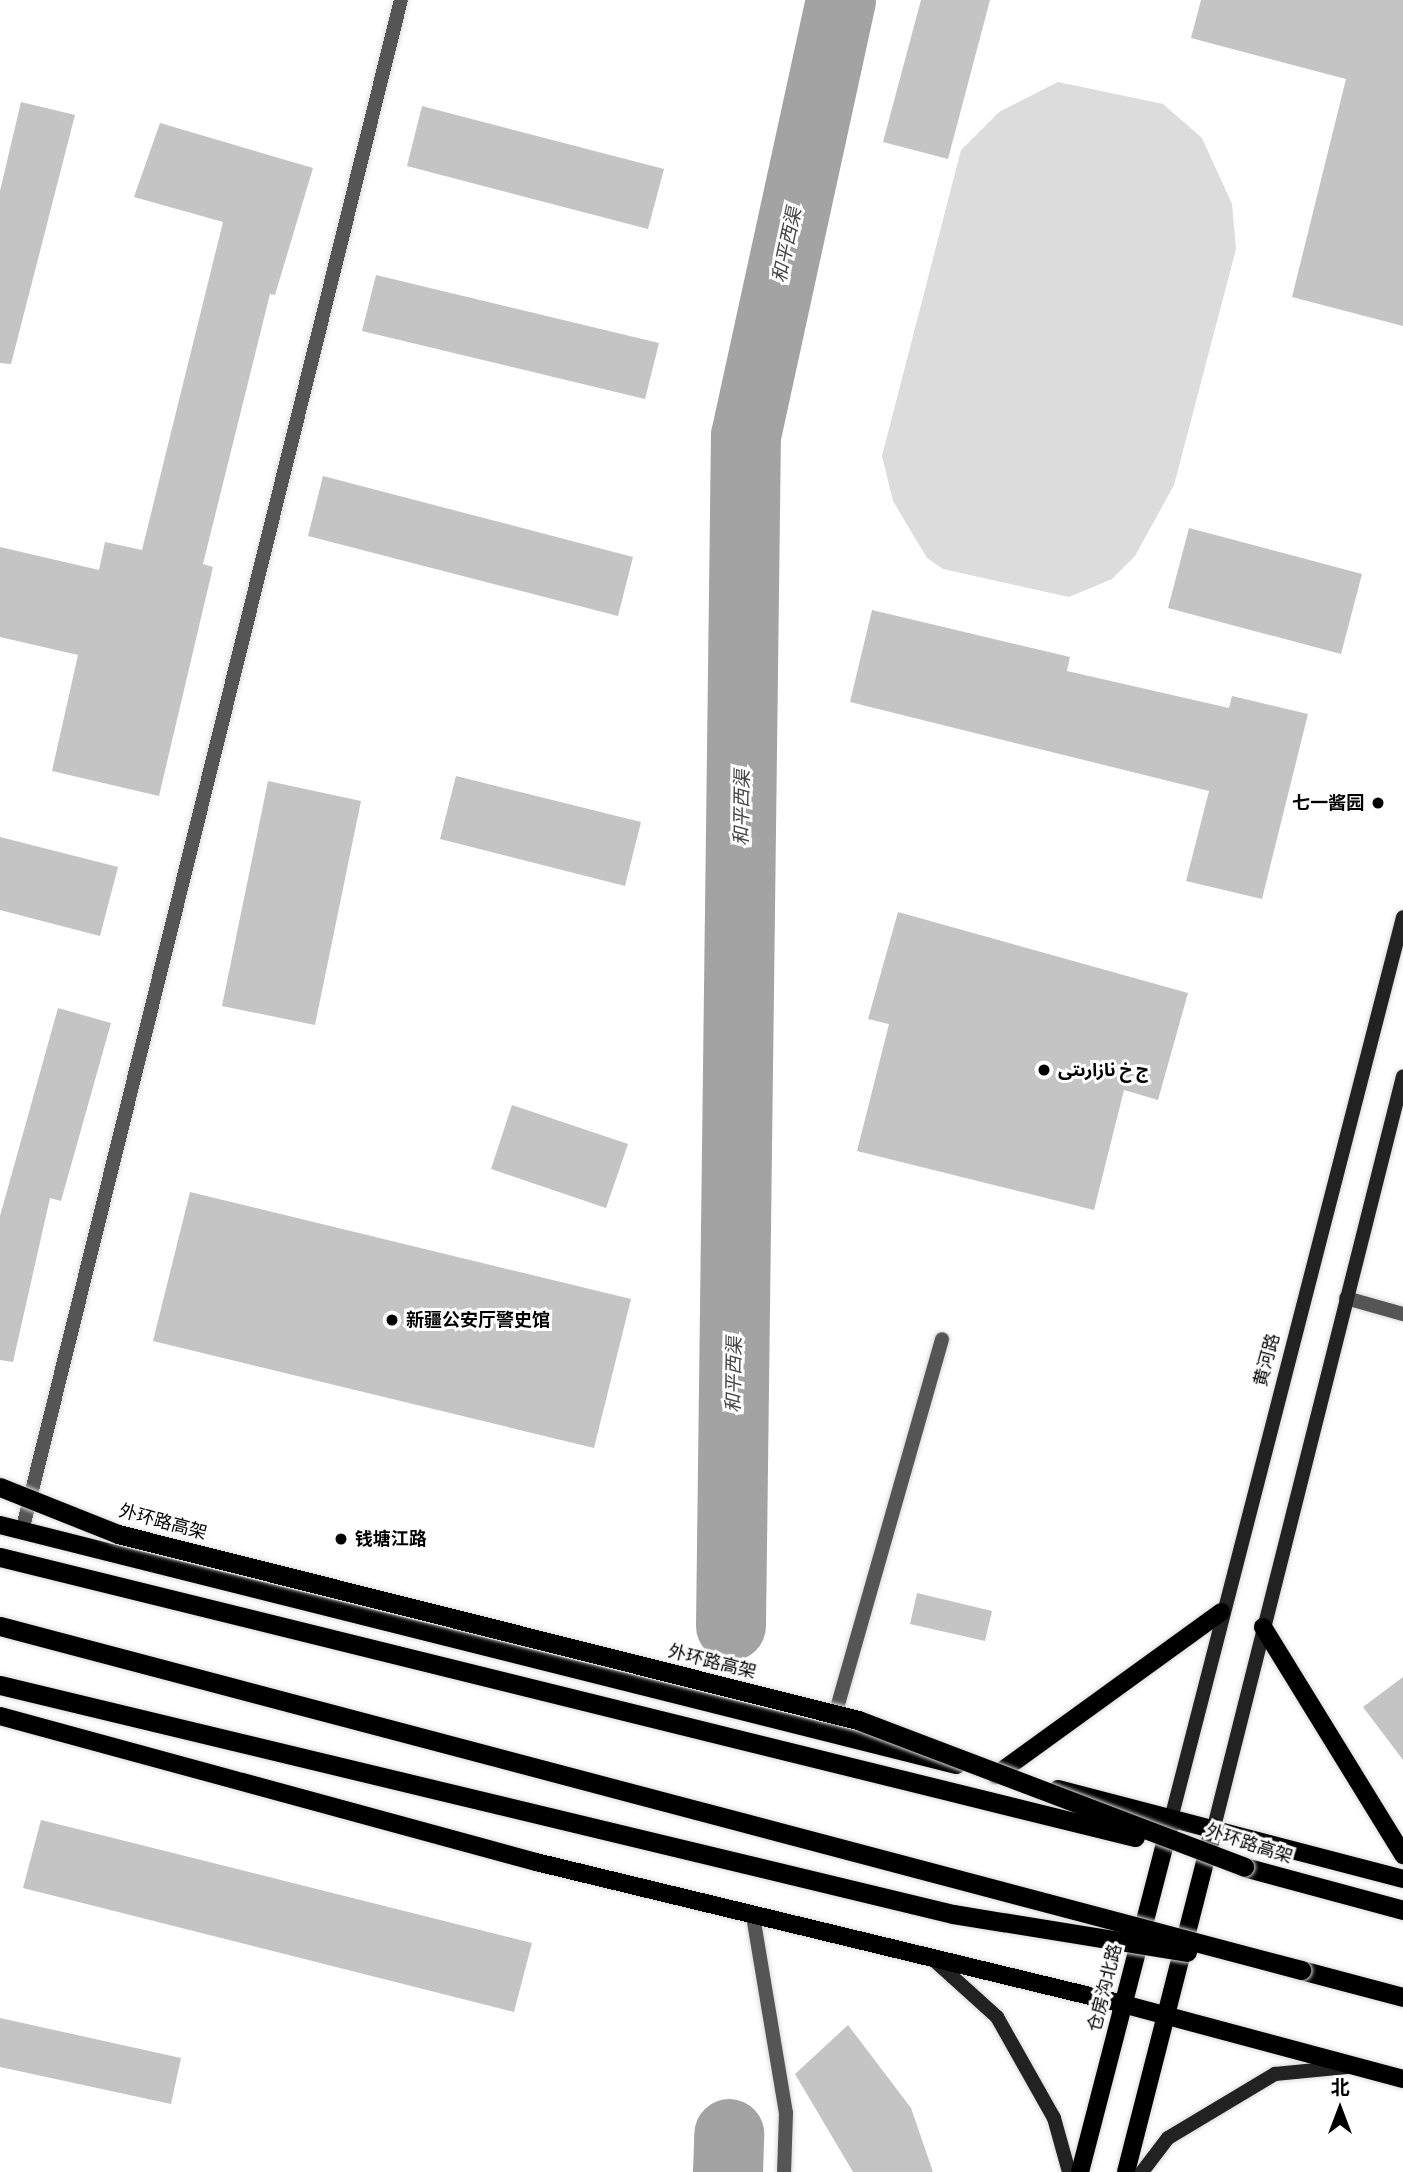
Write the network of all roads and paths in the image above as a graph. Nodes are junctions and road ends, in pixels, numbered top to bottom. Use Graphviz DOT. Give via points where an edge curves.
graph roads {
  1 [pos="401,0"];
  2 [pos="1403,916"];
  3 [pos="1403,1076"];
  4 [pos="1346,1298"];
  5 [pos="1403,1314"];
  6 [pos="942,1339"];
  7 [pos="0,1487"];
  8 [pos="0,1525"];
  9 [pos="22,1531"];
  10 [pos="0,1557"];
  11 [pos="1221,1612"];
  12 [pos="0,1626"];
  13 [pos="1263,1627"];
  14 [pos="0,1685"];
  15 [pos="0,1716"];
  16 [pos="829,1733"];
  17 [pos="996,1775"];
  18 [pos="1172,1815"];
  19 [pos="1214,1827"];
  20 [pos="1403,1855"];
  21 [pos="1244,1867"];
  22 [pos="1403,1879"];
  23 [pos="1403,1910"];
  24 [pos="753,1916"];
  25 [pos="935,1961"];
  26 [pos="1301,1970"];
  27 [pos="1403,1997"];
  28 [pos="1122,2004"];
  29 [pos="1166,2016"];
  30 [pos="1355,2067"];
  31 [pos="1403,2079"];
  32 [pos="783,2172"];
  33 [pos="1069,2172"];
  34 [pos="1080,2172"];
  35 [pos="1126,2172"];
  36 [pos="1142,2172"];
  1 -- 9 [label="street"];
  2 -- 11 [label="main road, 黄河路"];
  3 -- 4 [label="main road"];
  4 -- 5 [label="street"];
  4 -- 13 [label="main road"];
  6 -- 16 [label="street"];
  7 -- 21 [label="highway, 外环路高架, bridge" via="118,1534 858,1720"];
  8 -- 9 [label="main road"];
  9 -- 16 [label="main road"];
  10 -- 21 [label="highway, bridge" via="1011,1804"];
  11 -- 17 [label="main road"];
  11 -- 18 [label="main road, 黄河路"];
  12 -- 26 [label="highway, bridge"];
  13 -- 19 [label="main road"];
  13 -- 20 [label="main road"];
  14 -- 26 [label="highway, bridge" via="953,1914"];
  15 -- 24 [label="main road"];
  16 -- 17 [label="main road"];
  17 -- 18 [label="main road"];
  18 -- 19 [label="main road"];
  18 -- 28 [label="main road, 仓房沟北路"];
  19 -- 22 [label="main road"];
  19 -- 29 [label="main road"];
  21 -- 23 [label="highway, 外环路高架"];
  24 -- 25 [label="main road"];
  24 -- 32 [label="street" via="786,2113"];
  25 -- 28 [label="main road"];
  25 -- 33 [label="main road" via="997,2017 1054,2118"];
  26 -- 27 [label="highway"];
  28 -- 29 [label="main road"];
  28 -- 34 [label="main road, 仓房沟北路"];
  29 -- 30 [label="main road"];
  29 -- 35 [label="main road"];
  30 -- 31 [label="main road"];
  30 -- 36 [label="main road" via="1275,2074 1168,2138"];
}
